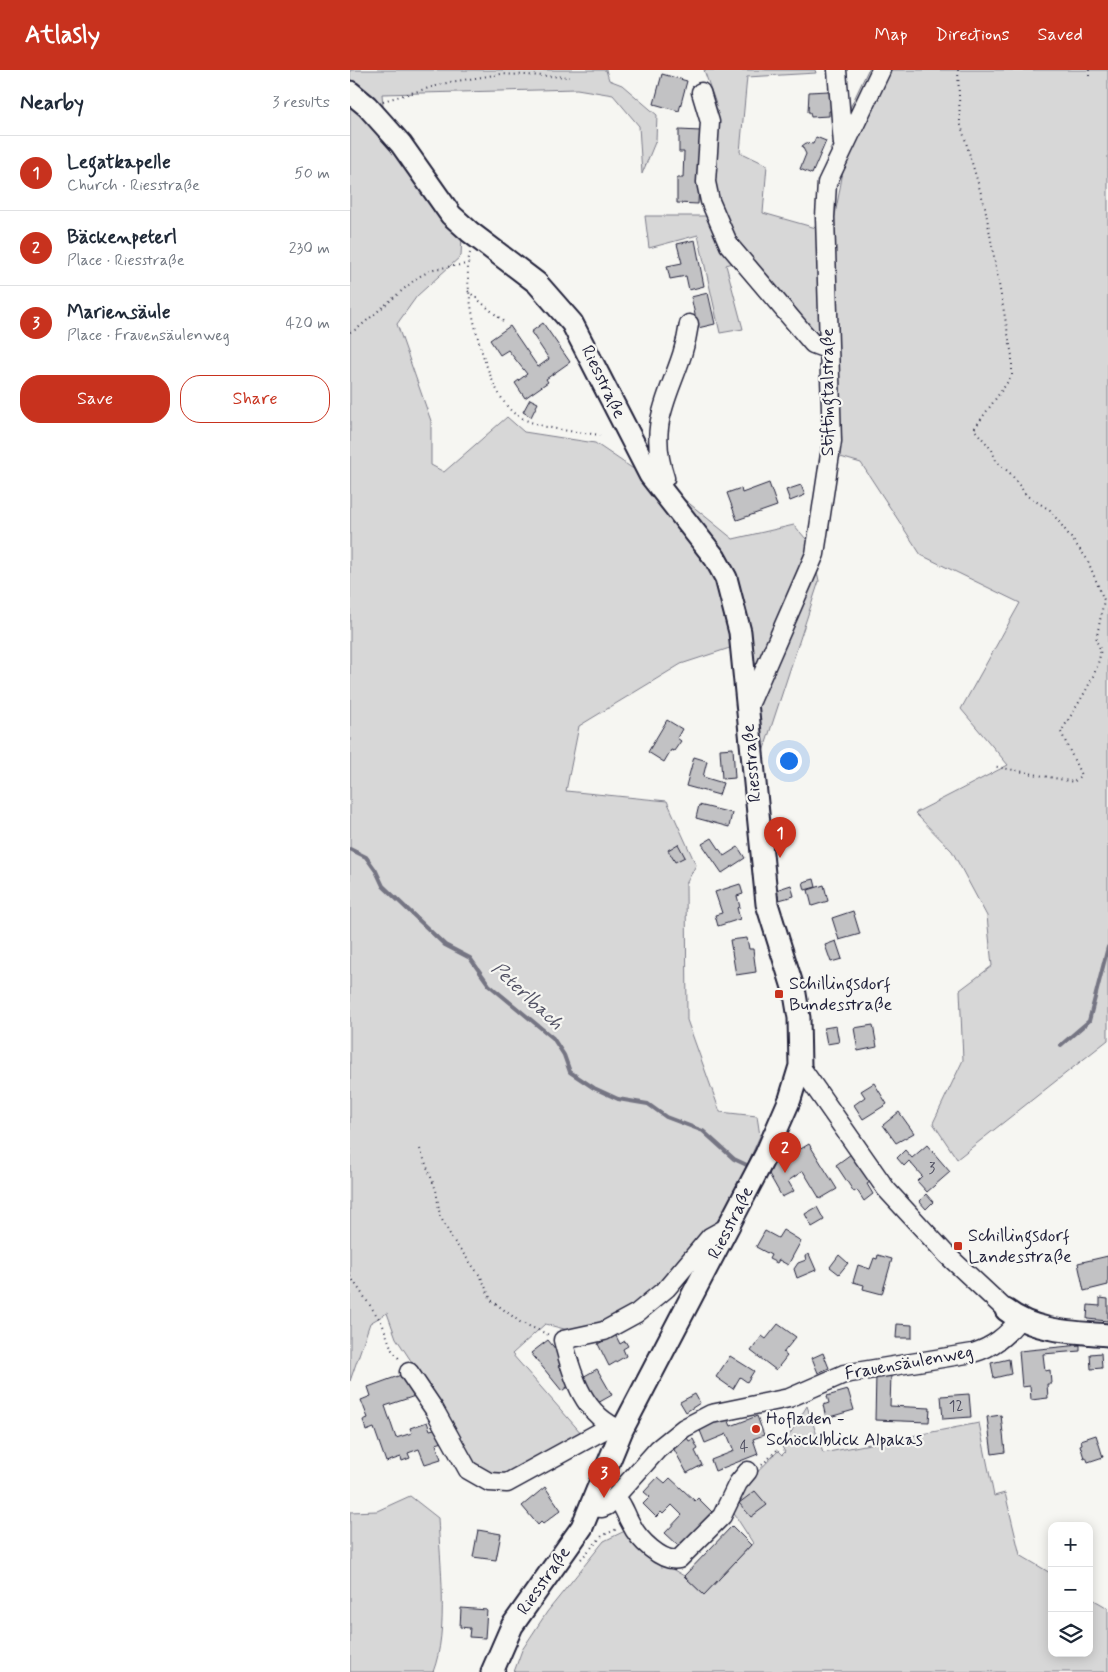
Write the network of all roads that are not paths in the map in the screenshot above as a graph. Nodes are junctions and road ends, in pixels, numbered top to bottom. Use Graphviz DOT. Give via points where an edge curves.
graph roads {
  1 [pos="837,70"];
  2 [pos="881,70"];
  3 [pos="350,92"];
  4 [pos="701,92"];
  5 [pos="843,145"];
  6 [pos="689,324"];
  7 [pos="829,350"];
  8 [pos="657,484"];
  9 [pos="747,711"];
  10 [pos="800,1066"];
  11 [pos="730,1226"];
  12 [pos="1012,1315"];
  13 [pos="1108,1335"];
  14 [pos="409,1372"];
  15 [pos="616,1428"];
  16 [pos="748,1471"];
  17 [pos="616,1497"];
  18 [pos="591,1507"];
  19 [pos="492,1672"];
  1 -- 5 [label="street"];
  2 -- 5 [label="street, Stiftingtalstraße"];
  3 -- 8 [label="main road, Riesstraße" via="401,144 451,215 537,282 572,323 638,454"];
  4 -- 7 [label="street" via="710,122 706,182 710,201 729,245 813,344"];
  5 -- 7 [label="street, Stiftingtalstraße" via="827,183"];
  6 -- 8 [label="street" via="658,427 657,454 664,478"];
  7 -- 9 [label="street, Stiftingtalstraße" via="832,440 815,554"];
  8 -- 9 [label="main road, Riesstraße" via="726,578 740,632"];
  9 -- 10 [label="main road, Riesstraße" via="762,875 767,904 795,994"];
  10 -- 11 [label="main road, Riesstraße" via="790,1099 766,1154"];
  10 -- 12 [label="street" via="886,1188 946,1254"];
  11 -- 15 [label="main road, Riesstraße"];
  11 -- 15 [label="street" via="710,1237 667,1288 637,1313 604,1331 563,1340 571,1374 589,1407"];
  12 -- 13 [label="main road" via="1050,1329"];
  12 -- 17 [label="street, Frauensäulenweg" via="1008,1333 990,1348 844,1374 788,1398 711,1414 684,1428 658,1448"];
  14 -- 15 [label="street" via="468,1470 489,1482 506,1483"];
  15 -- 18 [label="main road, Riesstraße"];
  16 -- 17 [label="street" via="738,1483 722,1516 679,1559 663,1557 631,1525 626,1509"];
  17 -- 18 [label="street, Frauensäulenweg" via="602,1508"];
  18 -- 19 [label="main road, Riesstraße" via="582,1527 512,1626"];
}
